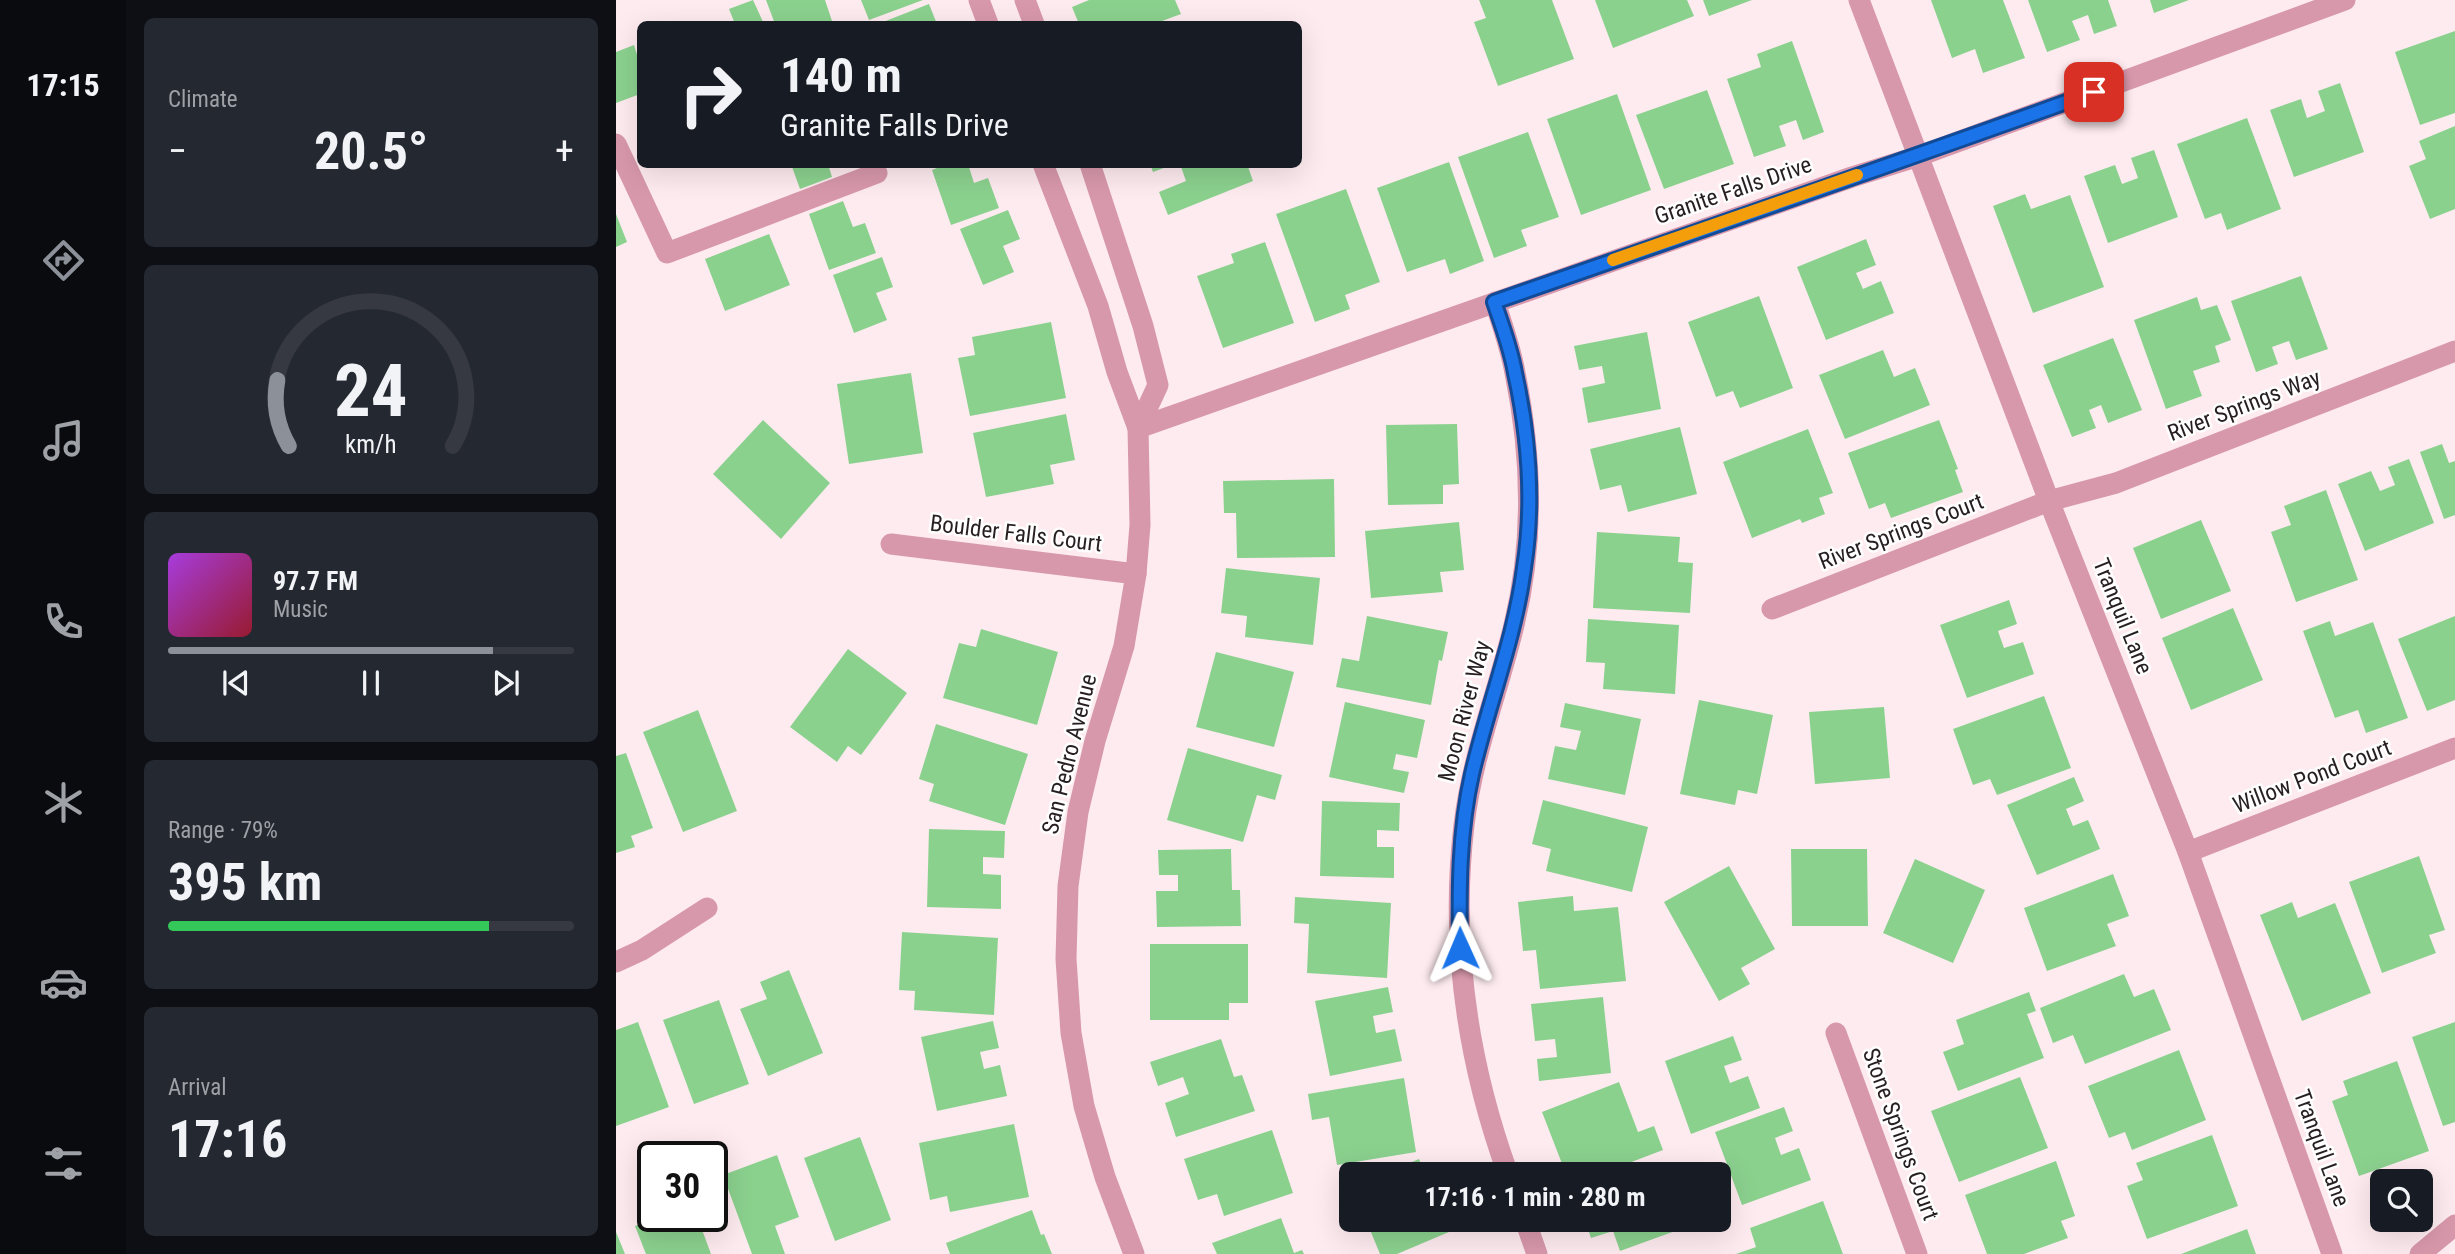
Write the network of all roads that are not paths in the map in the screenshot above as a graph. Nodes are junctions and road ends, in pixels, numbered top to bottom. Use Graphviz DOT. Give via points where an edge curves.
graph roads {
  1 [pos="979,0"];
  2 [pos="1025,0"];
  3 [pos="1858,0"];
  4 [pos="2344,0"];
  5 [pos="987,21"];
  6 [pos="1033,21"];
  7 [pos="616,144"];
  8 [pos="1919,156"];
  9 [pos="1045,168"];
  10 [pos="1091,168"];
  11 [pos="877,173"];
  12 [pos="1494,302"];
  13 [pos="2455,351"];
  14 [pos="1138,428"];
  15 [pos="2049,501"];
  16 [pos="891,544"];
  17 [pos="1136,574"];
  18 [pos="1772,609"];
  19 [pos="2455,748"];
  20 [pos="2188,852"];
  21 [pos="707,908"];
  22 [pos="616,962"];
  23 [pos="1836,1033"];
  24 [pos="1504,1162"];
  25 [pos="2455,1225"];
  26 [pos="1529,1232"];
  27 [pos="1134,1254"];
  28 [pos="1537,1254"];
  29 [pos="1917,1254"];
  30 [pos="2332,1254"];
  31 [pos="2420,1254"];
  1 -- 5 [label="street"];
  2 -- 6 [label="street"];
  3 -- 8 [label="street, Tranquil Lane"];
  4 -- 8 [label="street, Granite Falls Drive"];
  7 -- 11 [label="street" via="667,253"];
  8 -- 12 [label="street, Granite Falls Drive"];
  8 -- 15 [label="street, Tranquil Lane"];
  9 -- 14 [label="street, San Pedro Avenue" via="1098,306"];
  10 -- 14 [label="street, San Pedro Avenue" via="1143,326 1157,385"];
  12 -- 14 [label="street, Granite Falls Drive"];
  12 -- 24 [label="street, Moon River Way" via="1515,371 1527,449 1529,508 1525,567 1514,625 1472,777 1459,898 1467,1021 1482,1094"];
  13 -- 15 [label="street, River Springs Way" via="2116,483"];
  14 -- 17 [label="street, San Pedro Avenue"];
  15 -- 18 [label="street, River Springs Court"];
  15 -- 20 [label="street, Tranquil Lane"];
  16 -- 17 [label="street, Boulder Falls Court"];
  17 -- 27 [label="street, San Pedro Avenue" via="1124,646 1078,812 1068,886 1066,959 1071,1033 1084,1106"];
  19 -- 20 [label="street, Willow Pond Court"];
  20 -- 30 [label="street, Tranquil Lane"];
  21 -- 22 [label="street"];
  23 -- 29 [label="street, Stone Springs Court"];
  25 -- 31 [label="street"];
  26 -- 28 [label="street"];
}
